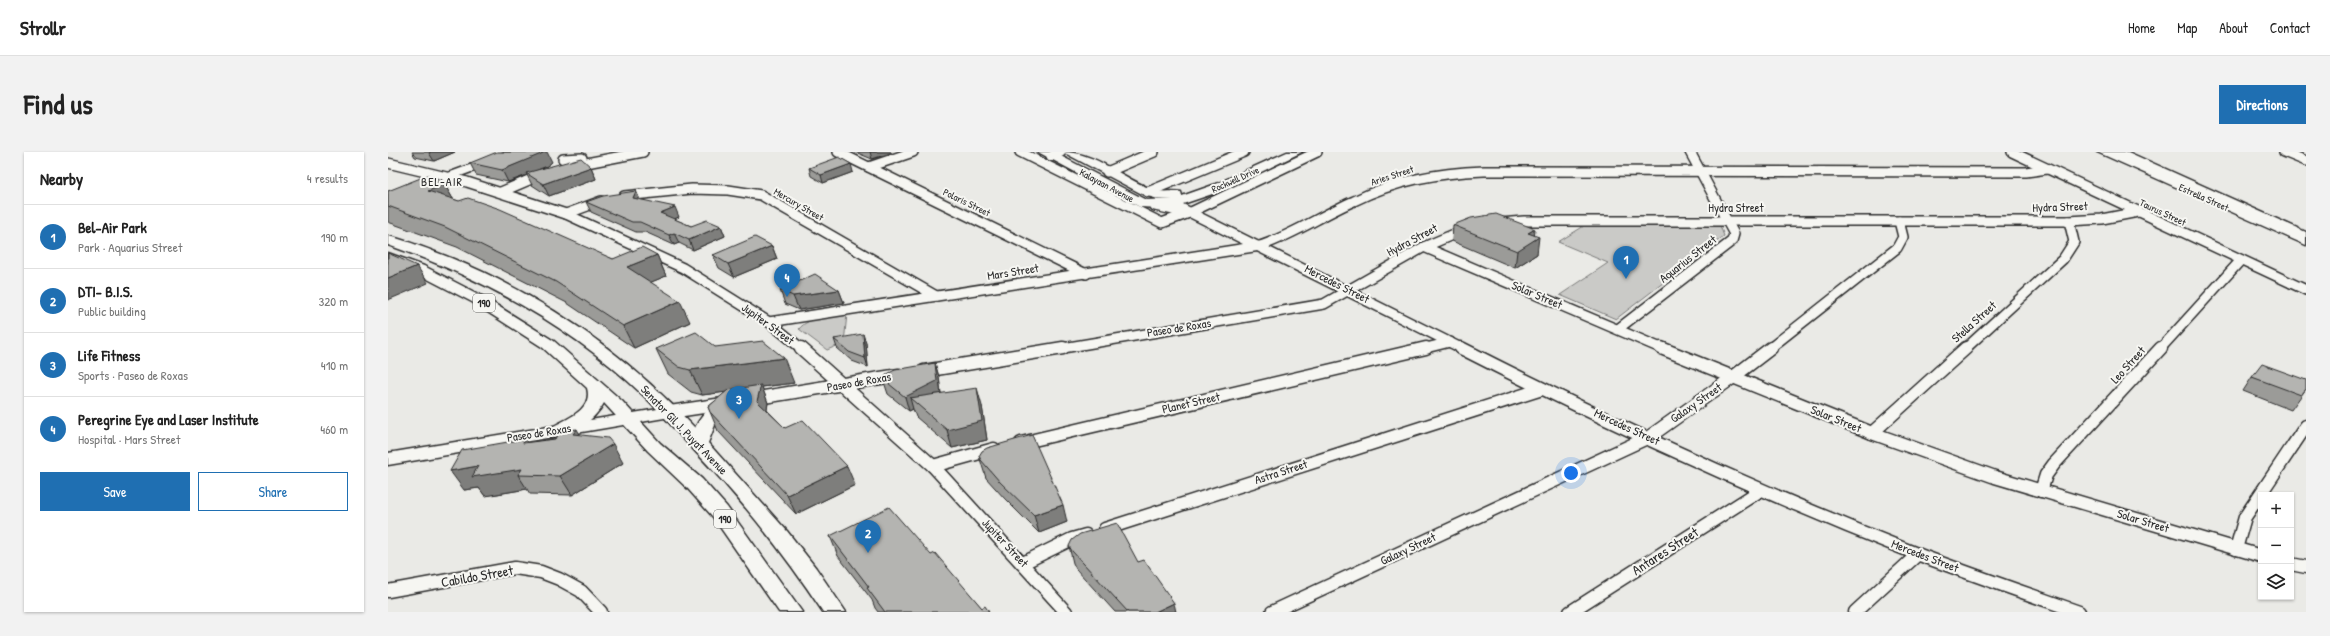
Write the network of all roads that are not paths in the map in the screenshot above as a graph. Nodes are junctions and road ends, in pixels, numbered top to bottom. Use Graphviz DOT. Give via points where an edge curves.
graph roads {
  1 [pos="516,152"];
  2 [pos="643,152"];
  3 [pos="838,152"];
  4 [pos="913,152"];
  5 [pos="1020,152"];
  6 [pos="1069,152"];
  7 [pos="1154,152"];
  8 [pos="1276,152"];
  9 [pos="1296,152"];
  10 [pos="1317,152"];
  11 [pos="1690,152"];
  12 [pos="2012,152"];
  13 [pos="2103,152"];
  14 [pos="2118,152"];
  15 [pos="2284,152"];
  16 [pos="1052,153"];
  17 [pos="1238,153"];
  18 [pos="566,155"];
  19 [pos="613,156"];
  20 [pos="2306,161"];
  21 [pos="388,163"];
  22 [pos="869,167"];
  23 [pos="557,168"];
  24 [pos="2047,169"];
  25 [pos="1107,172"];
  26 [pos="1701,172"];
  27 [pos="451,178"];
  28 [pos="501,192"];
  29 [pos="1154,198"];
  30 [pos="388,200"];
  31 [pos="1173,204"];
  32 [pos="388,207"];
  33 [pos="2138,212"];
  34 [pos="1189,213"];
  35 [pos="566,214"];
  36 [pos="1729,220"];
  37 [pos="1899,221"];
  38 [pos="2069,221"];
  39 [pos="1492,224"];
  40 [pos="1474,227"];
  41 [pos="2306,232"];
  42 [pos="2306,237"];
  43 [pos="388,240"];
  44 [pos="2306,242"];
  45 [pos="1260,246"];
  46 [pos="1424,246"];
  47 [pos="388,257"];
  48 [pos="2241,260"];
  49 [pos="1086,274"];
  50 [pos="2306,290"];
  51 [pos="1350,291"];
  52 [pos="936,296"];
  53 [pos="769,322"];
  54 [pos="1618,329"];
  55 [pos="1450,342"];
  56 [pos="1732,378"];
  57 [pos="842,384"];
  58 [pos="595,387"];
  59 [pos="1542,389"];
  60 [pos="730,403"];
  61 [pos="670,412"];
  62 [pos="630,419"];
  63 [pos="2306,426"];
  64 [pos="560,430"];
  65 [pos="1872,433"];
  66 [pos="1648,437"];
  67 [pos="699,445"];
  68 [pos="388,459"];
  69 [pos="933,466"];
  70 [pos="1761,490"];
  71 [pos="2041,491"];
  72 [pos="2236,549"];
  73 [pos="1918,554"];
  74 [pos="2258,555"];
  75 [pos="1023,564"];
  76 [pos="2294,565"];
  77 [pos="2306,568"];
  78 [pos="388,591"];
  79 [pos="601,612"];
  80 [pos="791,612"];
  81 [pos="835,612"];
  82 [pos="1066,612"];
  83 [pos="1272,612"];
  84 [pos="1570,612"];
  85 [pos="1855,612"];
  86 [pos="2079,612"];
  1 -- 27 [label="main road"];
  2 -- 19 [label="street"];
  3 -- 22 [label="street, Polaris Street"];
  4 -- 22 [label="street"];
  5 -- 34 [label="street" via="1154,221 1169,222"];
  6 -- 25 [label="main road, Kalayaan Avenue"];
  7 -- 25 [label="street"];
  8 -- 29 [label="main road, Rockwell Drive" via="1186,192"];
  9 -- 31 [label="main road, Rockwell Drive" via="1184,202"];
  10 -- 34 [label="street"];
  11 -- 26 [label="street, Aquarius Street"];
  12 -- 24 [label="street, Taurus Street"];
  13 -- 44 [label="main road, Estrella Street"];
  14 -- 41 [label="main road, Estrella Street"];
  14 -- 42 [label="highway"];
  15 -- 20 [label="street"];
  16 -- 29 [label="main road, Kalayaan Avenue" via="1144,204"];
  17 -- 29 [label="street"];
  18 -- 19 [label="street"];
  18 -- 23 [label="street"];
  19 -- 23 [label="street"];
  21 -- 27 [label="street, Jupiter Street"];
  22 -- 49 [label="street, Polaris Street"];
  23 -- 28 [label="street"];
  24 -- 26 [label="street, Aries Street" via="2026,172"];
  24 -- 33 [label="street, Taurus Street"];
  25 -- 29 [label="main road, Kalayaan Avenue"];
  26 -- 36 [label="street, Aquarius Street"];
  26 -- 45 [label="street, Aries Street" via="1484,171 1424,176 1384,187 1278,240"];
  27 -- 28 [label="street, Jupiter Street"];
  27 -- 30 [label="main road"];
  27 -- 32 [label="main road"];
  28 -- 35 [label="street, Jupiter Street"];
  29 -- 31 [label="main road, Kalayaan Avenue"];
  29 -- 34 [label="street, Mercedes Street"];
  31 -- 34 [label="street, Mercedes Street"];
  33 -- 38 [label="street, Hydra Street" via="2102,219"];
  33 -- 48 [label="street, Taurus Street"];
  34 -- 45 [label="street, Mercedes Street"];
  35 -- 52 [label="street, Mercury Street" via="611,199 653,193 730,190 761,195"];
  35 -- 53 [label="street, Jupiter Street" via="683,268"];
  36 -- 37 [label="street, Hydra Street"];
  36 -- 39 [label="street, Hydra Street" via="1524,221"];
  36 -- 54 [label="street, Aquarius Street" via="1734,234 1732,241"];
  37 -- 38 [label="street, Hydra Street"];
  37 -- 56 [label="street, Galaxy Street" via="1903,237 1897,248"];
  38 -- 65 [label="street, Stella Street" via="2074,242 2063,259"];
  40 -- 46 [label="street, Hydra Street"];
  43 -- 61 [label="main road, Senator Gil J. Puyat Avenue / 190" via="442,260 536,306 606,354"];
  45 -- 49 [label="street, Mars Street"];
  45 -- 51 [label="street, Mercedes Street"];
  46 -- 51 [label="street, Hydra Street"];
  46 -- 54 [label="street, Solar Street"];
  47 -- 58 [label="main road, 190" via="424,272 508,318 548,344"];
  48 -- 50 [label="street, Taurus Street"];
  48 -- 71 [label="street, Leo Street" via="2054,464 2046,475"];
  49 -- 52 [label="street, Mars Street"];
  51 -- 55 [label="street, Mercedes Street"];
  51 -- 57 [label="street, Paseo de Roxas" via="1324,304"];
  52 -- 53 [label="street, Mars Street"];
  53 -- 57 [label="street, Jupiter Street"];
  54 -- 56 [label="street, Solar Street"];
  55 -- 59 [label="street, Mercedes Street"];
  55 -- 69 [label="street, Planet Street" via="1007,446"];
  56 -- 65 [label="street, Solar Street"];
  56 -- 66 [label="street, Galaxy Street"];
  57 -- 60 [label="street, Paseo de Roxas"];
  57 -- 69 [label="street, Jupiter Street"];
  58 -- 62 [label="main road, 190"];
  58 -- 64 [label="main road" via="598,393 597,400 591,409"];
  59 -- 66 [label="street, Mercedes Street"];
  59 -- 75 [label="street, Astra Street" via="1072,539"];
  60 -- 61 [label="street, Paseo de Roxas"];
  60 -- 67 [label="main road" via="719,410 705,425"];
  61 -- 62 [label="main road, Paseo de Roxas"];
  61 -- 67 [label="main road, Senator Gil J. Puyat Avenue / 190"];
  62 -- 64 [label="main road, Paseo de Roxas"];
  62 -- 80 [label="main road, 190" via="654,447 720,512"];
  63 -- 72 [label="street" via="2245,517"];
  64 -- 68 [label="main road, Paseo de Roxas"];
  65 -- 71 [label="street, Solar Street" via="1994,477"];
  66 -- 70 [label="street, Mercedes Street"];
  66 -- 83 [label="street, Galaxy Street"];
  67 -- 81 [label="main road, Senator Gil J. Puyat Avenue / 190" via="764,518 814,580"];
  69 -- 75 [label="street, Jupiter Street"];
  70 -- 73 [label="street, Mercedes Street"];
  70 -- 84 [label="street, Antares Street"];
  71 -- 72 [label="street, Solar Street"];
  72 -- 74 [label="street, Solar Street"];
  73 -- 85 [label="street"];
  73 -- 86 [label="street, Mercedes Street"];
  75 -- 82 [label="street, Jupiter Street"];
  76 -- 77 [label="street"];
  78 -- 79 [label="street, Cabildo Street" via="515,568 541,572 559,579 580,591"];
}
